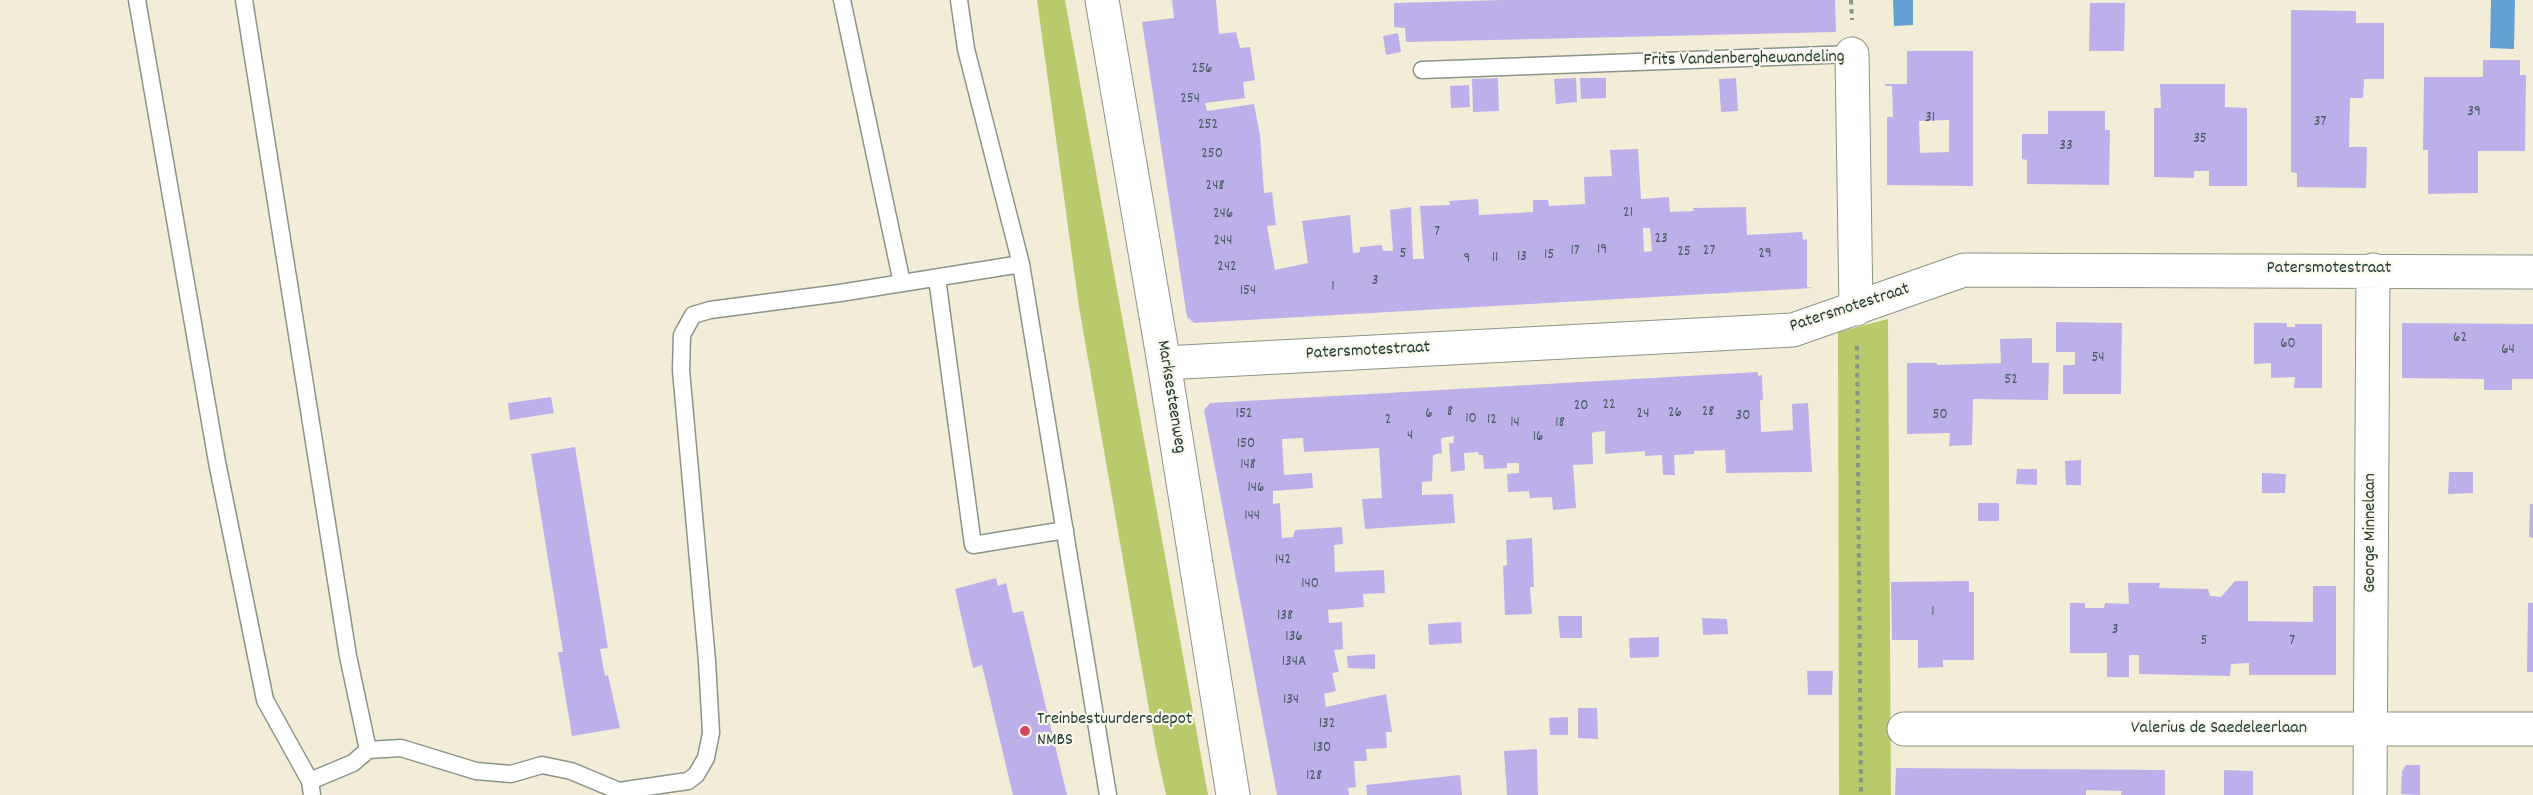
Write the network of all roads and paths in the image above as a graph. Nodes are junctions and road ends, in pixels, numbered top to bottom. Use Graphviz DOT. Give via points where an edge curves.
graph roads {
  1 [pos="137,0"];
  2 [pos="244,0"];
  3 [pos="842,0"];
  4 [pos="959,0"];
  5 [pos="1102,0"];
  6 [pos="1852,54"];
  7 [pos="1422,70"];
  8 [pos="1021,264"];
  9 [pos="2373,270"];
  10 [pos="2533,272"];
  11 [pos="937,278"];
  12 [pos="902,283"];
  13 [pos="1856,309"];
  14 [pos="1164,363"];
  15 [pos="1065,530"];
  16 [pos="1904,729"];
  17 [pos="2533,729"];
  18 [pos="2371,730"];
  19 [pos="368,750"];
  20 [pos="311,788"];
  21 [pos="1108,795"];
  22 [pos="1233,795"];
  23 [pos="1861,795"];
  24 [pos="2370,795"];
  1 -- 20 [label="lane" via="217,462 265,700"];
  2 -- 19 [label="lane" via="348,656"];
  3 -- 12 [label="lane"];
  4 -- 8 [label="lane" via="966,49"];
  5 -- 14 [label="street, Marksesteenweg"];
  6 -- 7 [label="lane, Frits Vandenberghewandeling"];
  6 -- 13 [label="street, Frits Vandenberghewandeling"];
  8 -- 11 [label="lane"];
  8 -- 15 [label="lane"];
  9 -- 10 [label="street, Patersmotestraat"];
  9 -- 13 [label="street, Patersmotestraat" via="1964,270"];
  9 -- 18 [label="street, George Minnelaan"];
  11 -- 12 [label="lane"];
  11 -- 15 [label="lane" via="973,545"];
  12 -- 19 [label="lane" via="710,310 693,315 682,335 681,370 711,733 696,775 688,781 619,791 571,771 542,765 512,774 476,771 401,748"];
  13 -- 14 [label="street, Patersmotestraat" via="1793,330"];
  13 -- 23 [label="path"];
  14 -- 22 [label="street, Marksesteenweg"];
  15 -- 21 [label="lane"];
  16 -- 18 [label="street, Valerius de Saedeleerlaan"];
  17 -- 18 [label="street, Valerius de Saedeleerlaan"];
  18 -- 24 [label="street, George Minnelaan"];
  19 -- 20 [label="lane"];
}
